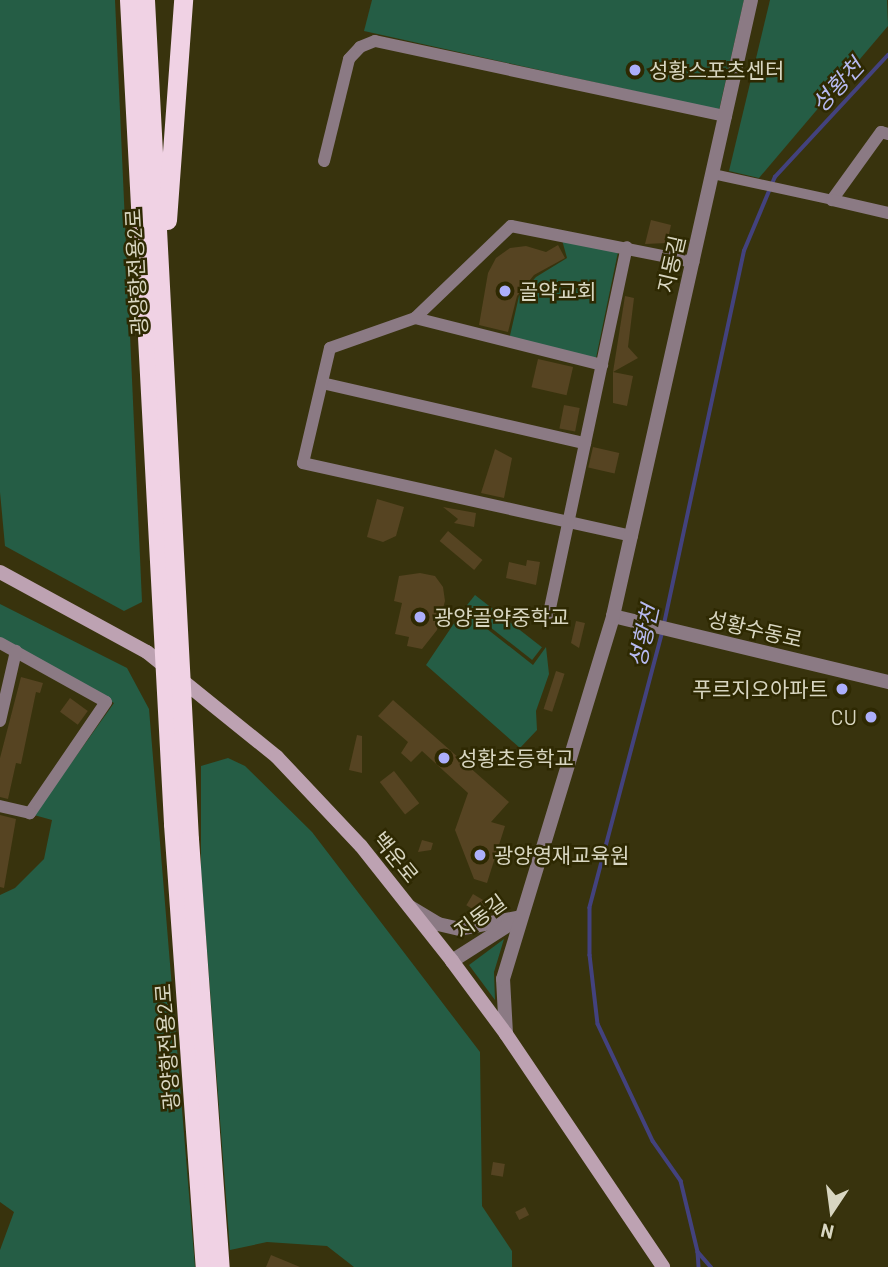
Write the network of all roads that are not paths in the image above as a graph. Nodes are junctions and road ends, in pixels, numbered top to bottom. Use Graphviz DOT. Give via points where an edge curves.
graph roads {
  1 [pos="129,0"];
  2 [pos="145,0"];
  3 [pos="183,0"];
  4 [pos="751,0"];
  5 [pos="726,116"];
  6 [pos="886,130"];
  7 [pos="324,161"];
  8 [pos="713,174"];
  9 [pos="826,198"];
  10 [pos="888,213"];
  11 [pos="627,247"];
  12 [pos="693,262"];
  13 [pos="160,301"];
  14 [pos="415,318"];
  15 [pos="602,365"];
  16 [pos="321,383"];
  17 [pos="585,443"];
  18 [pos="568,523"];
  19 [pos="632,536"];
  20 [pos="0,572"];
  21 [pos="549,613"];
  22 [pos="613,616"];
  23 [pos="0,643"];
  24 [pos="16,651"];
  25 [pos="888,682"];
  26 [pos="3,689"];
  27 [pos="0,720"];
  28 [pos="0,806"];
  29 [pos="408,906"];
  30 [pos="521,917"];
  31 [pos="452,961"];
  32 [pos="506,1034"];
  33 [pos="205,1267"];
  34 [pos="220,1267"];
  35 [pos="663,1267"];
  1 -- 33 [label="highway, 광양항전용2로" via="173,824"];
  2 -- 13 [label="highway, 광양항전용2로"];
  3 -- 13 [label="highway"];
  4 -- 5 [label="street, 지동길"];
  5 -- 7 [label="street" via="375,41 360,47 349,59"];
  5 -- 8 [label="street, 지동길"];
  6 -- 9 [label="street"];
  8 -- 9 [label="street"];
  8 -- 12 [label="street, 지동길"];
  9 -- 10 [label="street"];
  11 -- 12 [label="street"];
  11 -- 14 [label="street" via="511,226"];
  11 -- 15 [label="street"];
  12 -- 19 [label="street, 지동길"];
  13 -- 34 [label="highway, 광양항전용2로" via="189,839"];
  14 -- 15 [label="street"];
  14 -- 16 [label="street" via="330,348"];
  15 -- 17 [label="street"];
  16 -- 17 [label="street"];
  16 -- 18 [label="street" via="303,463"];
  17 -- 18 [label="street"];
  18 -- 19 [label="street"];
  18 -- 21 [label="street"];
  19 -- 22 [label="street, 지동길"];
  20 -- 29 [label="main road, 백운로" via="147,652 207,699 277,757 361,846"];
  22 -- 25 [label="street, 성황수동로"];
  22 -- 30 [label="street, 지동길"];
  23 -- 24 [label="street"];
  24 -- 26 [label="street"];
  24 -- 28 [label="street" via="106,702 30,813"];
  26 -- 27 [label="street"];
  29 -- 30 [label="street" via="438,924 460,929"];
  29 -- 31 [label="main road, 백운로"];
  30 -- 31 [label="street, 지동길"];
  30 -- 32 [label="street" via="503,979"];
  31 -- 32 [label="main road, 백운로"];
  32 -- 35 [label="main road, 백운로"];
}
